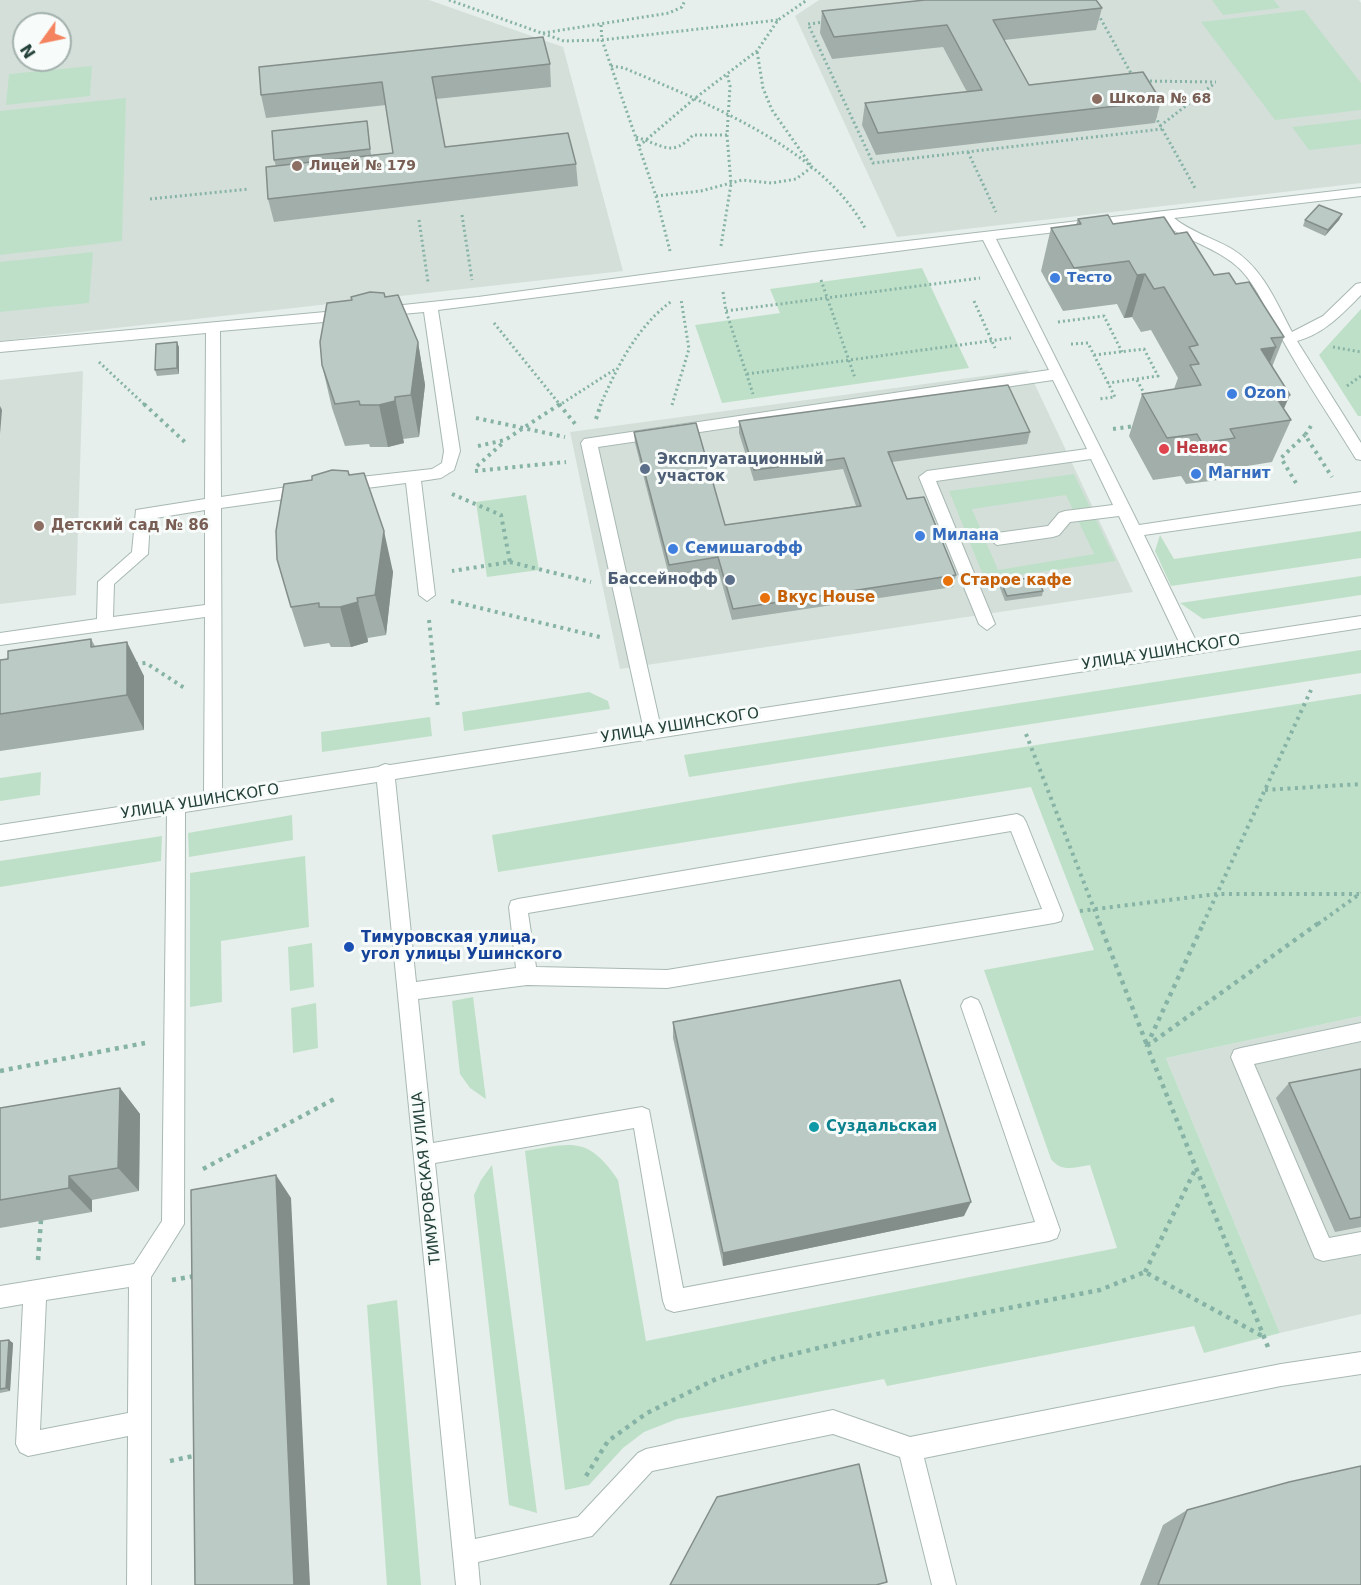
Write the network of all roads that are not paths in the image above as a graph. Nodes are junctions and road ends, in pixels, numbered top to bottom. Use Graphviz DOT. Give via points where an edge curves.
graph roads {
  1 [pos="1361,192"];
  2 [pos="1162,215"];
  3 [pos="988,236"];
  4 [pos="1361,287"];
  5 [pos="430,306"];
  6 [pos="213,328"];
  7 [pos="1288,338"];
  8 [pos="0,347"];
  9 [pos="1058,374"];
  10 [pos="1096,453"];
  11 [pos="1361,455"];
  12 [pos="413,477"];
  13 [pos="1361,498"];
  14 [pos="212,503"];
  15 [pos="1125,509"];
  16 [pos="1135,531"];
  17 [pos="997,539"];
  18 [pos="427,595"];
  19 [pos="212,610"];
  20 [pos="1361,622"];
  21 [pos="105,624"];
  22 [pos="987,624"];
  23 [pos="0,639"];
  24 [pos="1191,649"];
  25 [pos="653,730"];
  26 [pos="385,771"];
  27 [pos="213,800"];
  28 [pos="176,806"];
  29 [pos="0,833"];
  30 [pos="527,976"];
  31 [pos="408,992"];
  32 [pos="971,1006"];
  33 [pos="1361,1032"];
  34 [pos="424,1155"];
  35 [pos="1361,1243"];
  36 [pos="140,1274"];
  37 [pos="35,1290"];
  38 [pos="0,1297"];
  39 [pos="1361,1363"];
  40 [pos="139,1422"];
  41 [pos="910,1449"];
  42 [pos="465,1553"];
  43 [pos="139,1585"];
  44 [pos="468,1585"];
  45 [pos="944,1585"];
  1 -- 2 [label="street"];
  2 -- 3 [label="street"];
  2 -- 7 [label="street" via="1173,227 1239,261"];
  3 -- 5 [label="street"];
  3 -- 9 [label="street"];
  4 -- 7 [label="street" via="1320,328"];
  5 -- 6 [label="street"];
  5 -- 12 [label="street" via="452,451 449,465 442,470"];
  6 -- 8 [label="street"];
  6 -- 14 [label="street"];
  7 -- 11 [label="street"];
  9 -- 10 [label="street"];
  9 -- 25 [label="street" via="589,442"];
  10 -- 15 [label="street"];
  10 -- 22 [label="street" via="927,477"];
  12 -- 14 [label="street"];
  12 -- 18 [label="street"];
  13 -- 16 [label="street"];
  14 -- 19 [label="street"];
  14 -- 21 [label="street" via="142,514 140,554 106,582"];
  15 -- 16 [label="street"];
  15 -- 17 [label="street" via="1065,517 1053,531"];
  16 -- 24 [label="street"];
  19 -- 21 [label="street"];
  19 -- 27 [label="street"];
  20 -- 24 [label="street, УЛИЦА УШИНСКОГО"];
  21 -- 23 [label="street"];
  24 -- 25 [label="street, УЛИЦА УШИНСКОГО"];
  25 -- 26 [label="street, УЛИЦА УШИНСКОГО"];
  26 -- 27 [label="street, УЛИЦА УШИНСКОГО"];
  26 -- 31 [label="street, ТИМУРОВСКАЯ УЛИЦА"];
  27 -- 28 [label="street, УЛИЦА УШИНСКОГО"];
  28 -- 29 [label="street, УЛИЦА УШИНСКОГО"];
  28 -- 36 [label="street" via="173,1224"];
  30 -- 30 [label="street" via="667,979 1054,915 1017,822 518,907"];
  30 -- 31 [label="street"];
  31 -- 34 [label="street, ТИМУРОВСКАЯ УЛИЦА"];
  32 -- 34 [label="street" via="1049,1230 674,1301 642,1117"];
  33 -- 35 [label="street" via="1241,1057 1323,1250"];
  34 -- 42 [label="street, ТИМУРОВСКАЯ УЛИЦА"];
  36 -- 37 [label="street"];
  36 -- 40 [label="street"];
  37 -- 38 [label="street"];
  37 -- 40 [label="street" via="28,1444"];
  39 -- 41 [label="street" via="1281,1375"];
  40 -- 43 [label="street"];
  41 -- 42 [label="street" via="833,1422 646,1461 584,1528"];
  41 -- 45 [label="street"];
  42 -- 44 [label="street, ТИМУРОВСКАЯ УЛИЦА"];
}
